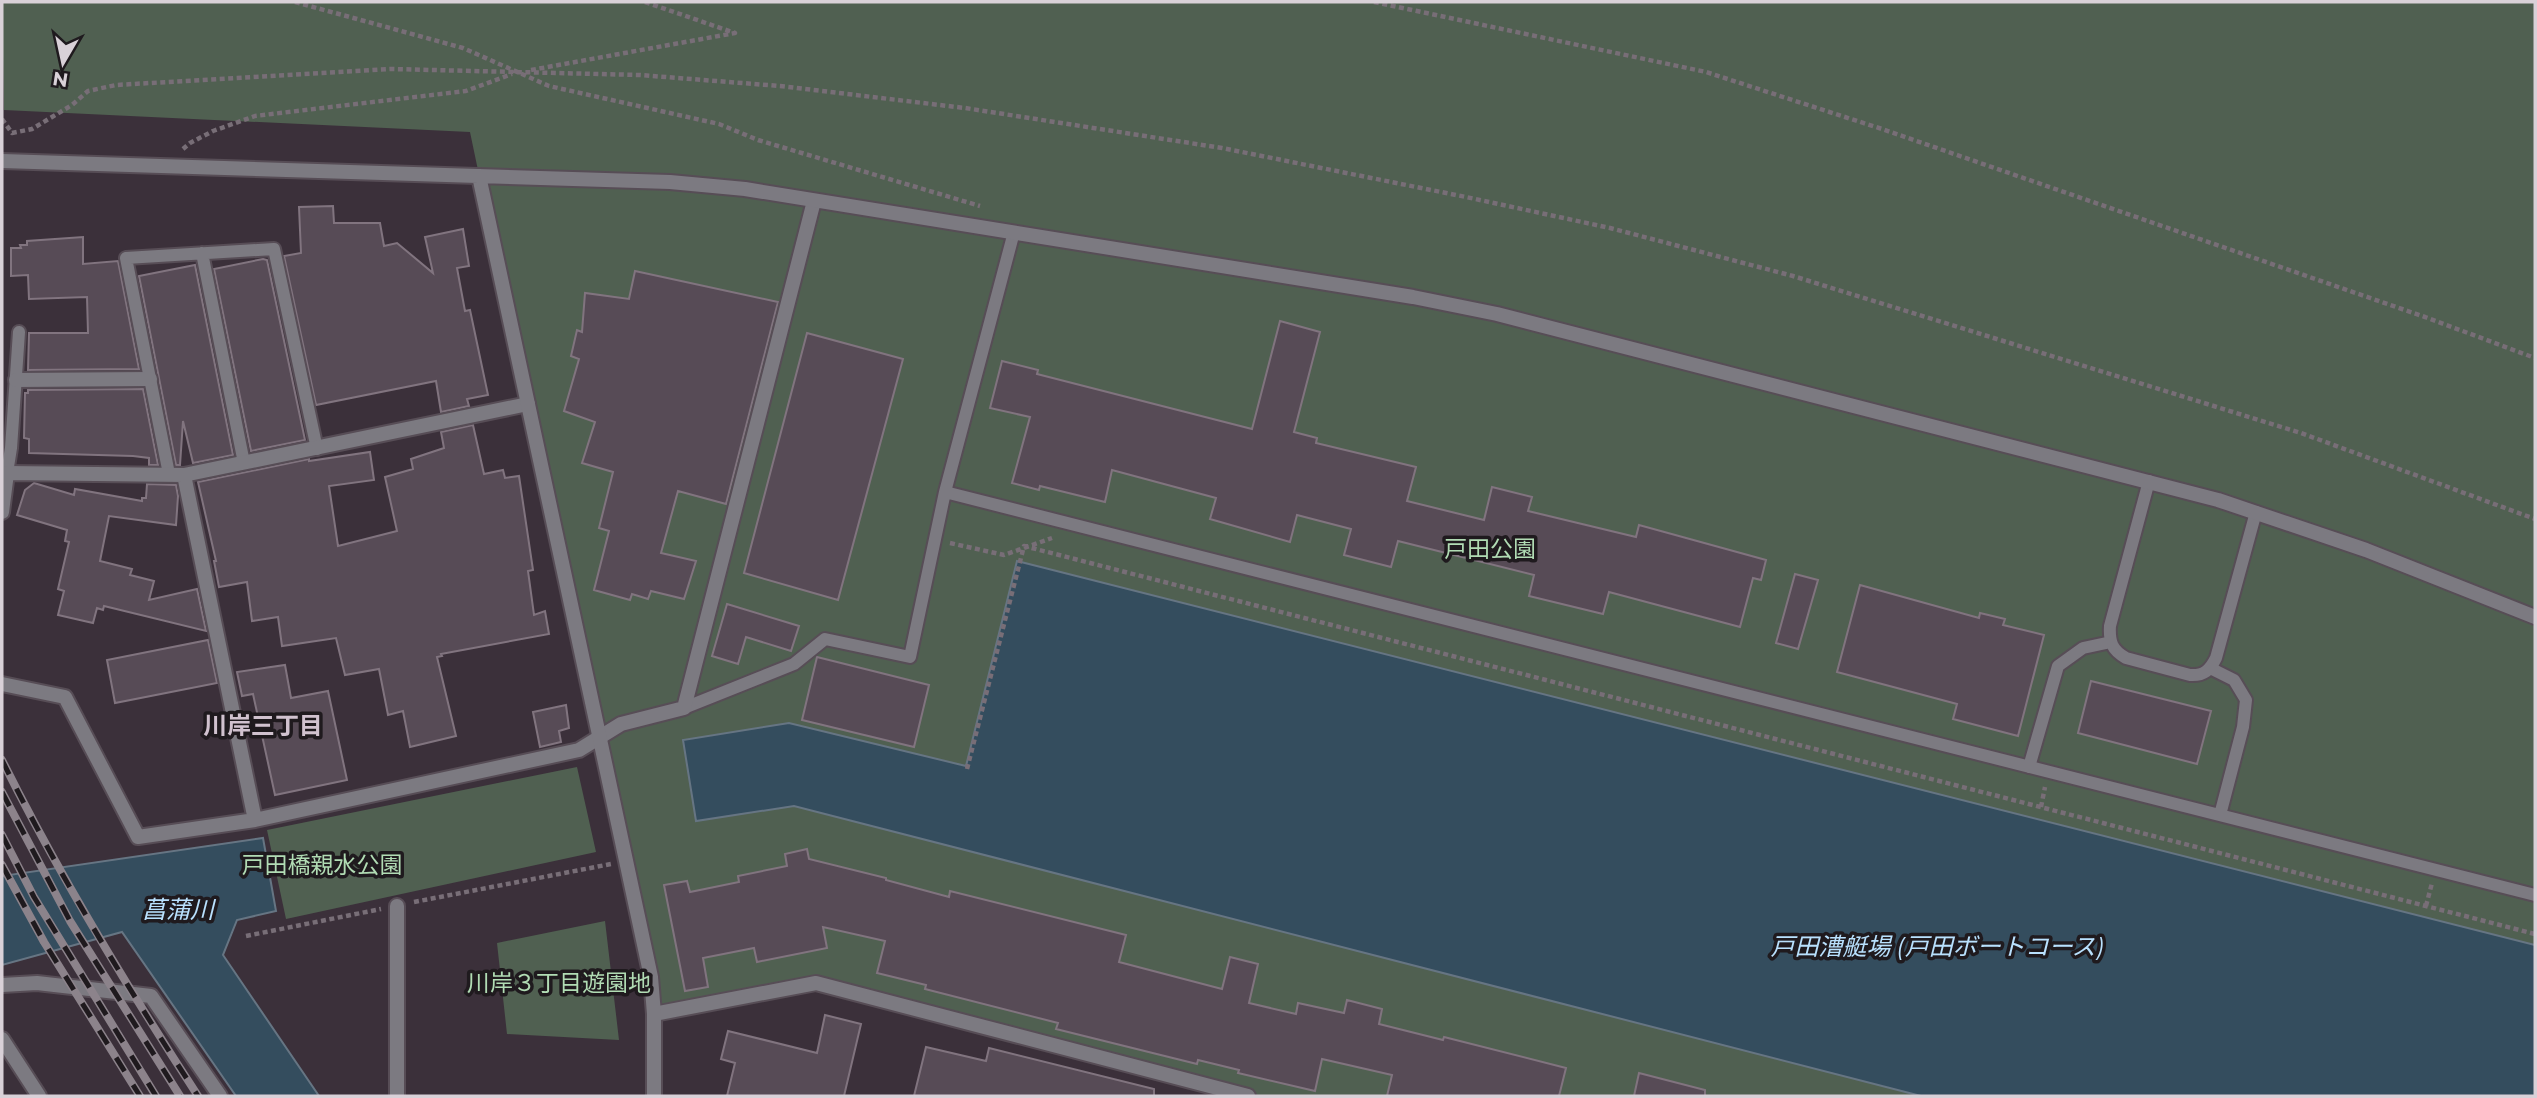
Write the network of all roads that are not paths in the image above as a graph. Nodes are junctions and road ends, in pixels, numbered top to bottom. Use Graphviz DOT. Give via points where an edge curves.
graph roads {
  1 [pos="2,161"];
  2 [pos="479,176"];
  3 [pos="814,201"];
  4 [pos="1014,232"];
  5 [pos="202,253"];
  6 [pos="19,332"];
  7 [pos="150,379"];
  8 [pos="16,380"];
  9 [pos="528,404"];
  10 [pos="317,449"];
  11 [pos="244,463"];
  12 [pos="7,473"];
  13 [pos="177,474"];
  14 [pos="2149,481"];
  15 [pos="946,492"];
  16 [pos="2,512"];
  17 [pos="2256,512"];
  18 [pos="2535,617"];
  19 [pos="2111,642"];
  20 [pos="2210,668"];
  21 [pos="2,684"];
  22 [pos="684,708"];
  23 [pos="600,738"];
  24 [pos="2029,767"];
  25 [pos="2221,815"];
  26 [pos="255,820"];
  27 [pos="2535,895"];
  28 [pos="397,906"];
  29 [pos="2,985"];
  30 [pos="654,1014"];
  31 [pos="2,1039"];
  32 [pos="1238,1095"];
  33 [pos="39,1096"];
  34 [pos="220,1096"];
  35 [pos="397,1096"];
  36 [pos="654,1096"];
  1 -- 2 [label="street"];
  2 -- 3 [label="street" via="670,182"];
  2 -- 9 [label="street"];
  3 -- 4 [label="street"];
  3 -- 22 [label="street"];
  4 -- 14 [label="street" via="1497,314"];
  4 -- 15 [label="lane"];
  5 -- 7 [label="lane" via="126,258"];
  5 -- 10 [label="lane" via="274,250"];
  5 -- 11 [label="lane"];
  6 -- 8 [label="lane"];
  7 -- 8 [label="street"];
  7 -- 13 [label="lane"];
  8 -- 12 [label="lane"];
  9 -- 10 [label="street"];
  9 -- 23 [label="street"];
  10 -- 11 [label="street"];
  11 -- 13 [label="street"];
  12 -- 13 [label="street"];
  12 -- 16 [label="street"];
  13 -- 26 [label="street"];
  14 -- 17 [label="street"];
  14 -- 19 [label="lane" via="2110,626"];
  15 -- 22 [label="lane" via="910,657 825,639 794,664"];
  15 -- 24 [label="lane"];
  17 -- 18 [label="street"];
  17 -- 20 [label="lane"];
  19 -- 20 [label="lane" via="2126,658 2190,675"];
  19 -- 24 [label="lane" via="2083,648 2058,666"];
  20 -- 25 [label="lane" via="2234,680 2246,700"];
  21 -- 26 [label="street" via="65,697 138,837"];
  22 -- 23 [label="street" via="621,724"];
  23 -- 26 [label="street" via="579,750"];
  23 -- 30 [label="street" via="651,977"];
  24 -- 25 [label="lane"];
  25 -- 27 [label="lane"];
  28 -- 35 [label="street"];
  29 -- 34 [label="street" via="37,983 151,996"];
  30 -- 32 [label="street" via="816,984"];
  30 -- 36 [label="street"];
  31 -- 33 [label="street"];
}
